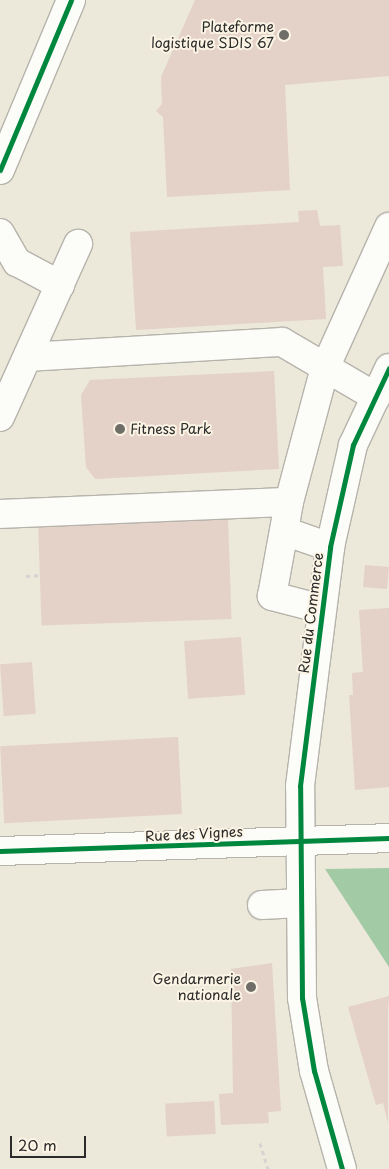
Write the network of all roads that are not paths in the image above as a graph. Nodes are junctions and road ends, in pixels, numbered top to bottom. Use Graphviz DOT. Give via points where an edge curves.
graph roads {
  1 [pos="71,0"];
  2 [pos="0,170"];
  3 [pos="389,228"];
  4 [pos="0,233"];
  5 [pos="78,244"];
  6 [pos="60,284"];
  7 [pos="28,357"];
  8 [pos="325,368"];
  9 [pos="389,368"];
  10 [pos="376,397"];
  11 [pos="0,417"];
  12 [pos="289,502"];
  13 [pos="0,514"];
  14 [pos="284,531"];
  15 [pos="330,547"];
  16 [pos="322,610"];
  17 [pos="389,838"];
  18 [pos="298,840"];
  19 [pos="0,851"];
  20 [pos="300,903"];
  21 [pos="262,905"];
  22 [pos="342,1169"];
  1 -- 2 [label="street"];
  3 -- 8 [label="street"];
  4 -- 6 [label="street" via="17,262"];
  5 -- 6 [label="street"];
  6 -- 7 [label="street"];
  7 -- 8 [label="street" via="282,342"];
  7 -- 11 [label="street"];
  8 -- 10 [label="street"];
  8 -- 12 [label="street"];
  9 -- 10 [label="street, Rue du Commerce"];
  10 -- 15 [label="street, Rue du Commerce" via="353,445"];
  12 -- 13 [label="street"];
  12 -- 14 [label="street"];
  14 -- 15 [label="street"];
  14 -- 16 [label="street" via="272,596"];
  15 -- 16 [label="street, Rue du Commerce"];
  16 -- 18 [label="street, Rue du Commerce"];
  17 -- 18 [label="street, Rue des Vignes"];
  18 -- 19 [label="street, Rue des Vignes"];
  18 -- 20 [label="street, Rue du Commerce"];
  20 -- 21 [label="street"];
  20 -- 22 [label="street, Rue du Commerce" via="306,1034"];
}
